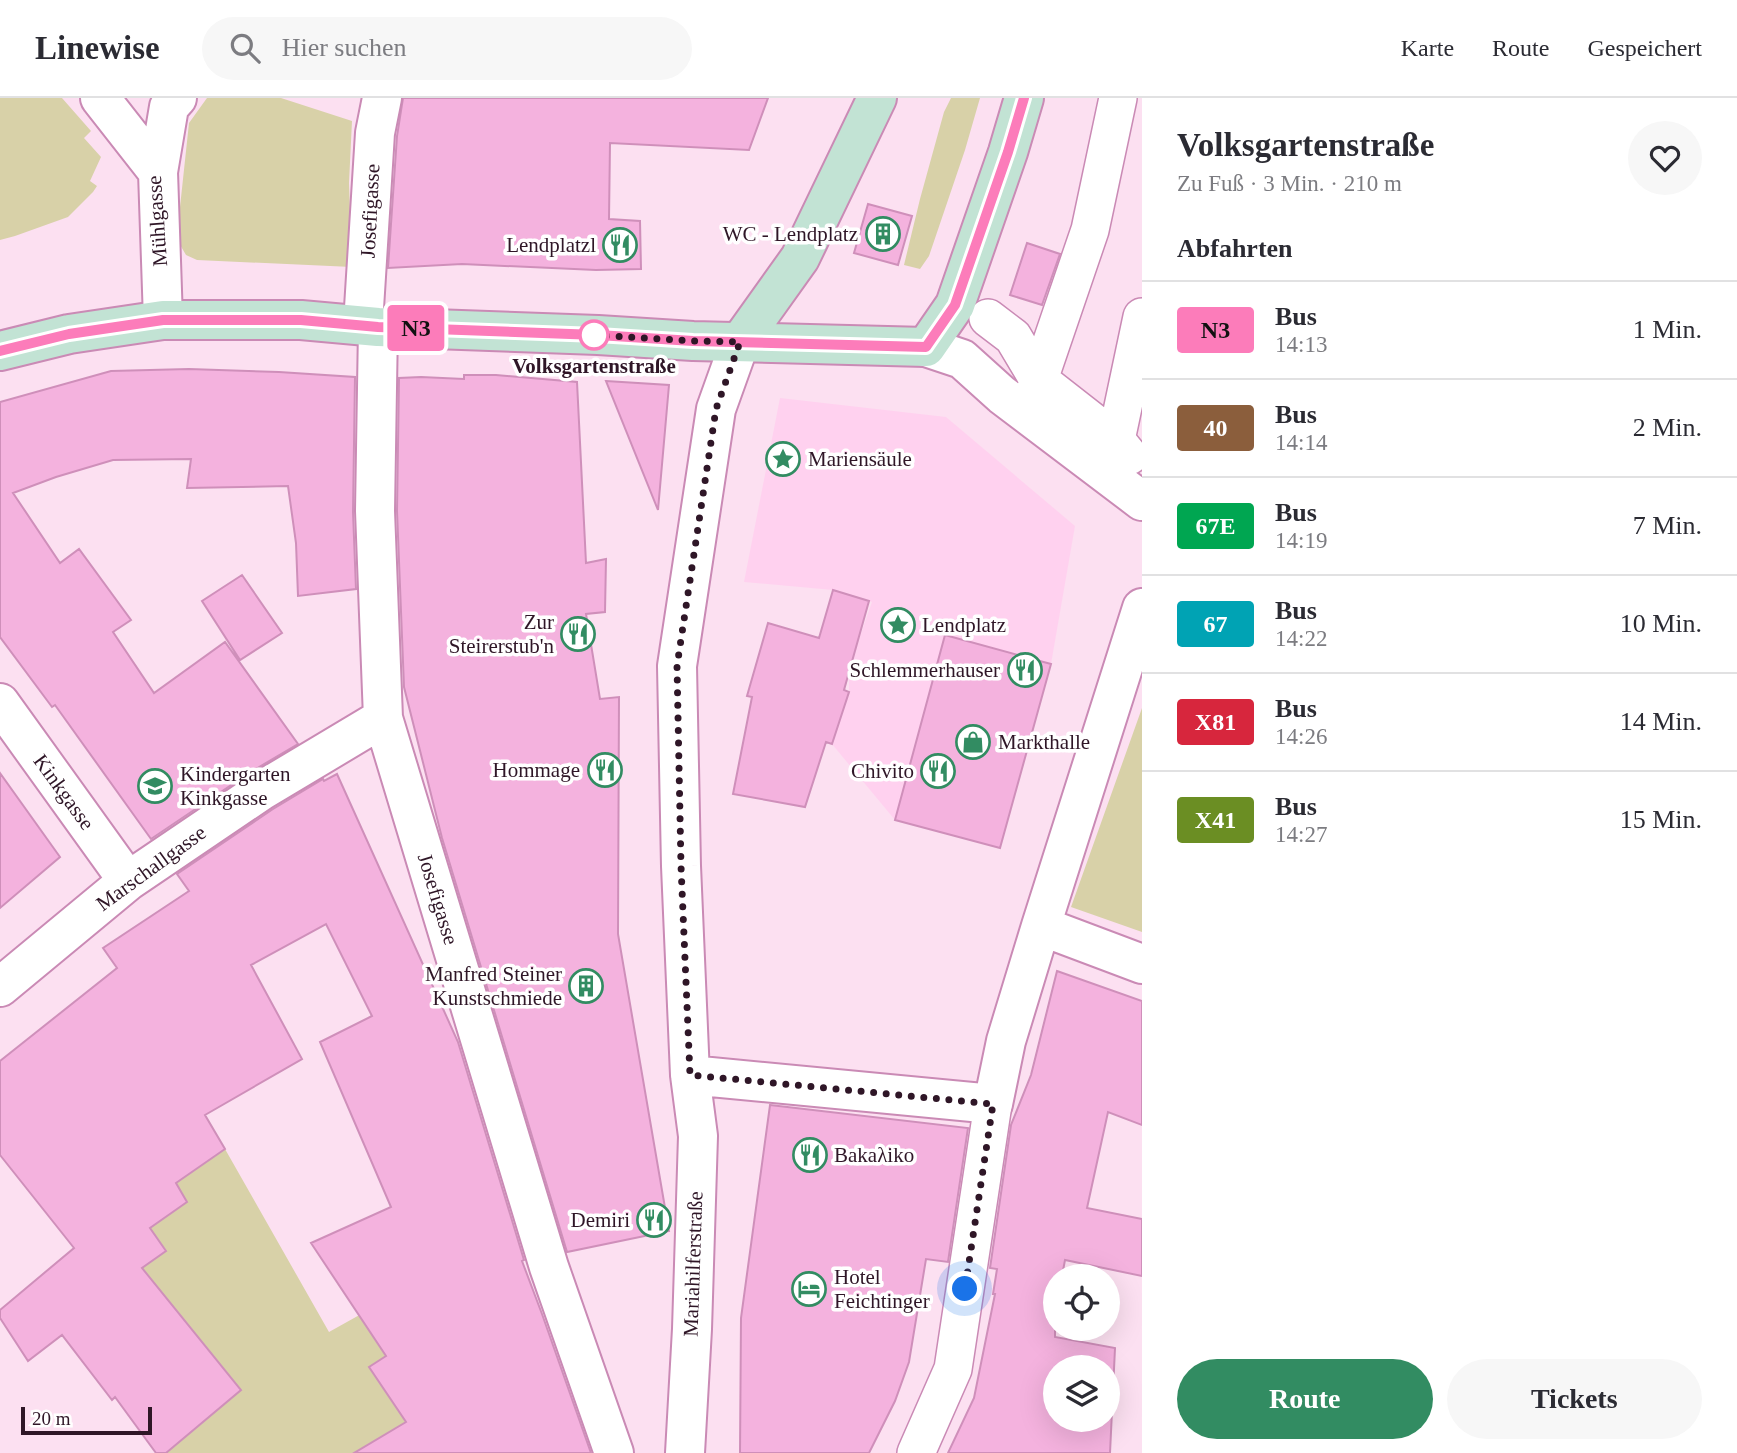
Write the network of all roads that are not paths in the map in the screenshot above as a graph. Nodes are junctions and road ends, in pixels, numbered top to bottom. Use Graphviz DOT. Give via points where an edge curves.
graph roads {
  1 [pos="100,98"];
  2 [pos="177,98"];
  3 [pos="382,98"];
  4 [pos="877,98"];
  5 [pos="1024,98"];
  6 [pos="1118,98"];
  7 [pos="158,172"];
  8 [pos="988,318"];
  9 [pos="163,320"];
  10 [pos="371,326"];
  11 [pos="1141,328"];
  12 [pos="740,342"];
  13 [pos="926,347"];
  14 [pos="0,351"];
  15 [pos="1035,388"];
  16 [pos="1142,501"];
  17 [pos="1142,608"];
  18 [pos="0,703"];
  19 [pos="383,718"];
  20 [pos="128,881"];
  21 [pos="1041,926"];
  22 [pos="1142,964"];
  23 [pos="0,987"];
  24 [pos="690,1075"];
  25 [pos="993,1104"];
  26 [pos="614,1453"];
  27 [pos="685,1453"];
  28 [pos="916,1453"];
  1 -- 7 [label="street, Mühlgasse"];
  2 -- 7 [label="street" via="169,107"];
  3 -- 10 [label="street, Josefigasse" via="375,133"];
  4 -- 12 [label="main road" via="800,258"];
  5 -- 13 [label="main road" via="955,305"];
  6 -- 15 [label="street" via="1090,230"];
  7 -- 9 [label="street, Mühlgasse"];
  8 -- 15 [label="street" via="1013,337"];
  9 -- 10 [label="main road" via="301,320"];
  9 -- 14 [label="main road" via="69,334"];
  10 -- 12 [label="main road"];
  10 -- 19 [label="street, Josefigasse"];
  11 -- 15 [label="street" via="1120,450"];
  12 -- 13 [label="main road"];
  12 -- 24 [label="street" via="716,409 677,666"];
  13 -- 16 [label="street" via="962,359"];
  17 -- 21 [label="street"];
  18 -- 20 [label="street, Kinkgasse"];
  19 -- 20 [label="street, Marschallgasse" via="261,791"];
  19 -- 26 [label="street, Josefigasse" via="549,1267"];
  20 -- 23 [label="street, Marschallgasse"];
  21 -- 22 [label="street"];
  21 -- 25 [label="street" via="1006,1041"];
  24 -- 25 [label="street"];
  24 -- 27 [label="street, Mariahilferstraße" via="698,1136"];
  25 -- 28 [label="street" via="953,1369"];
}
